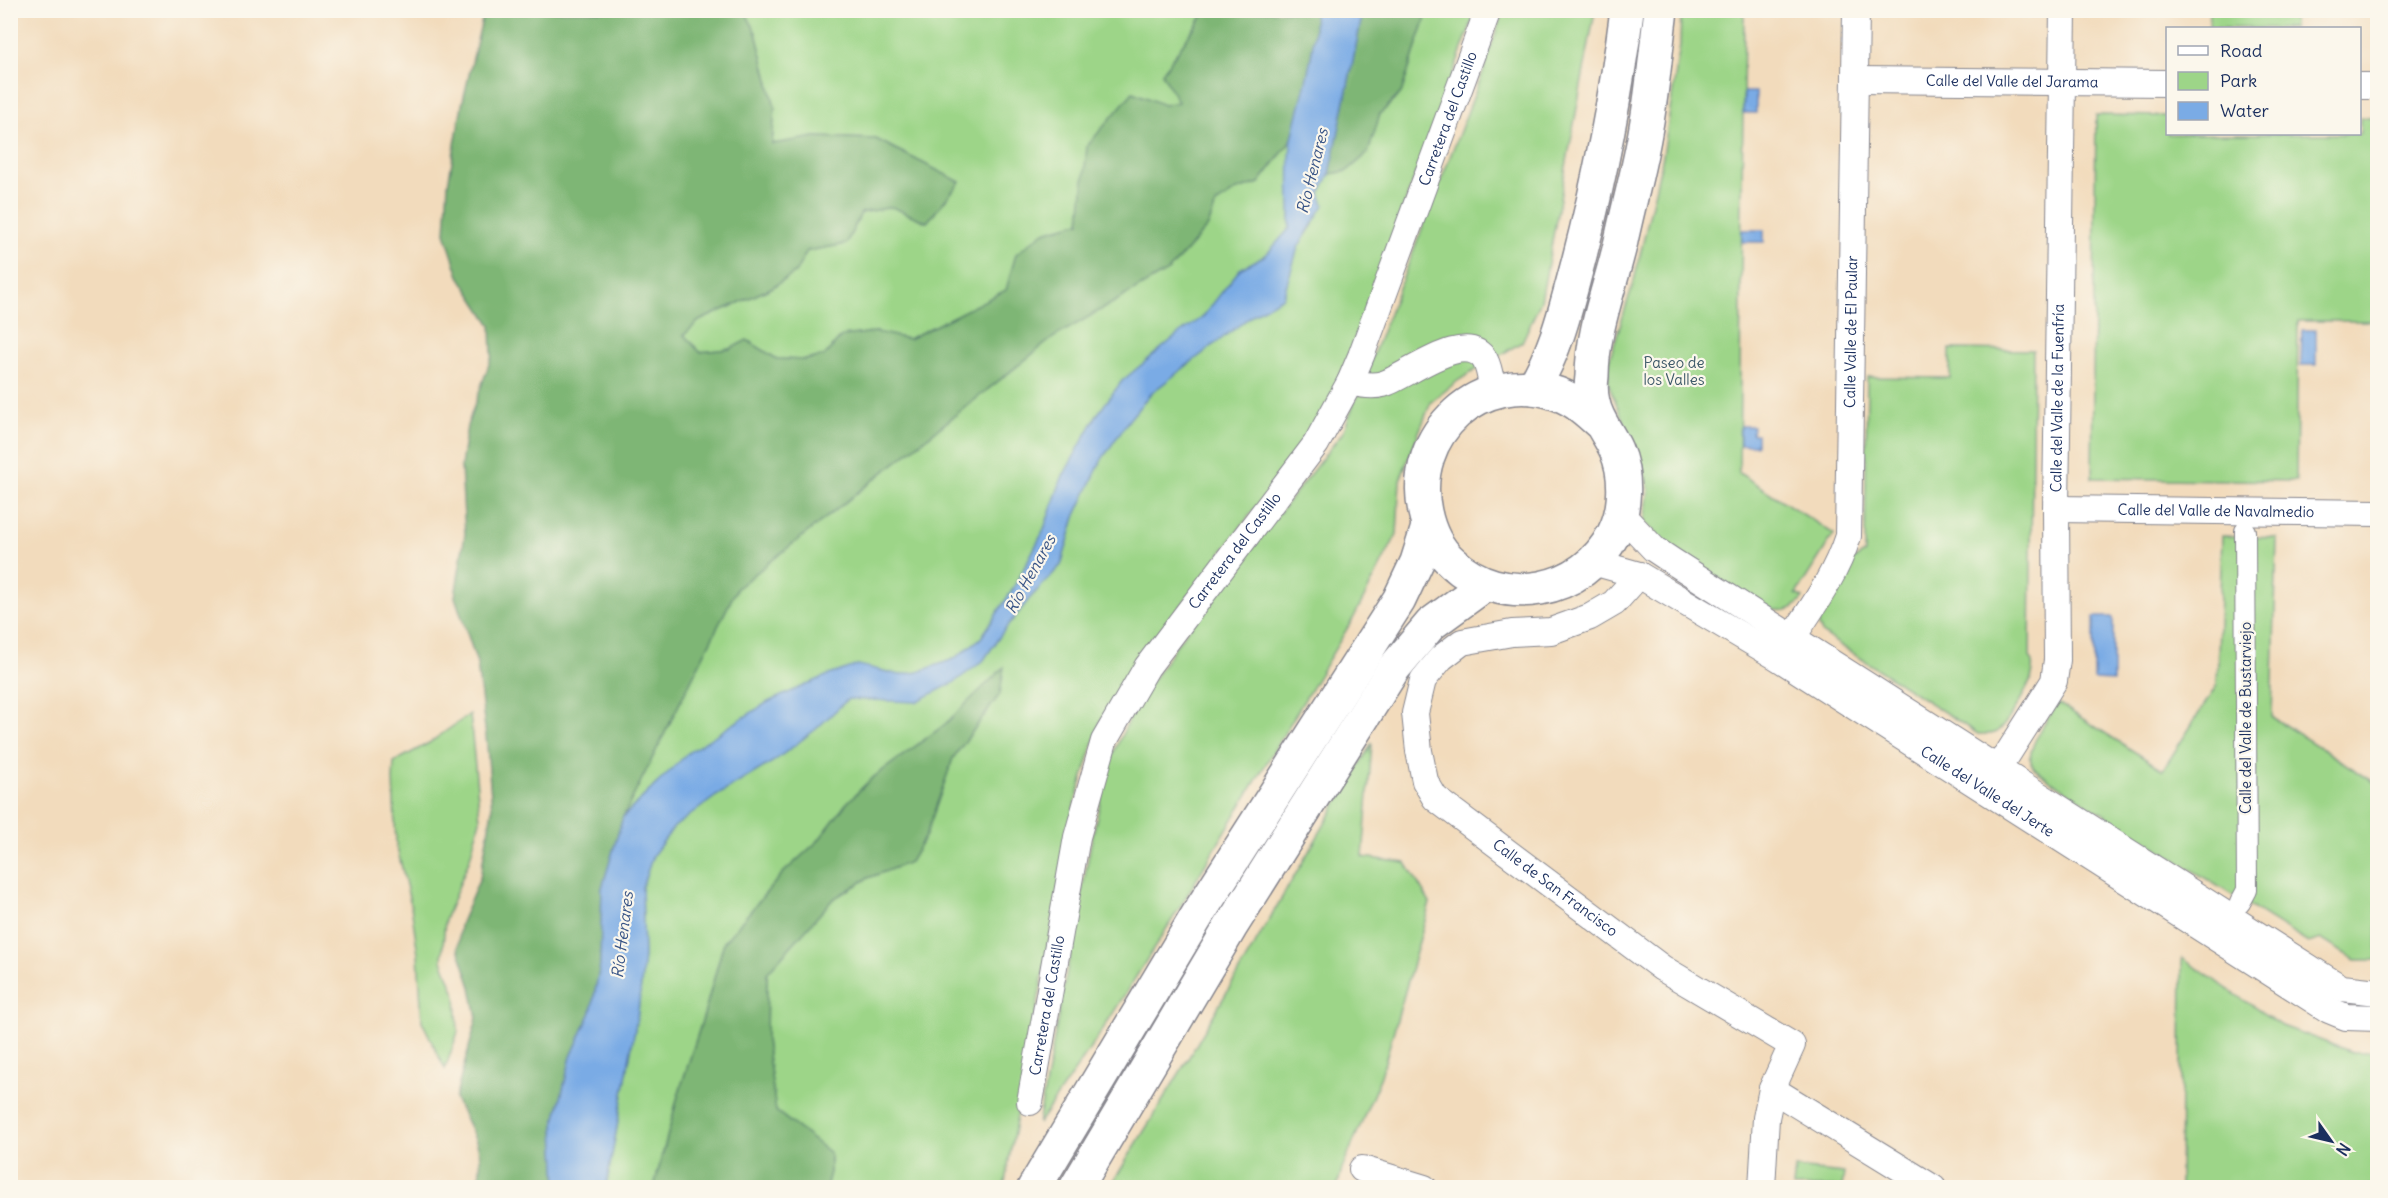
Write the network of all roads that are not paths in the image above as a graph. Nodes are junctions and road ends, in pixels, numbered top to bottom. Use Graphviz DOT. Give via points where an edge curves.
graph roads {
  1 [pos="1488,10"];
  2 [pos="1627,10"];
  3 [pos="1661,10"];
  4 [pos="1856,10"];
  5 [pos="2063,10"];
  6 [pos="1856,80"];
  7 [pos="2061,81"];
  8 [pos="2166,83"];
  9 [pos="2361,86"];
  10 [pos="2378,86"];
  11 [pos="1350,382"];
  12 [pos="1533,388"];
  13 [pos="1493,392"];
  14 [pos="1601,424"];
  15 [pos="2056,509"];
  16 [pos="2378,513"];
  17 [pos="1621,514"];
  18 [pos="1428,527"];
  19 [pos="2245,531"];
  20 [pos="1593,562"];
  21 [pos="1639,575"];
  22 [pos="1486,584"];
  23 [pos="1792,638"];
  24 [pos="1996,767"];
  25 [pos="2240,903"];
  26 [pos="2378,992"];
  27 [pos="2378,1018"];
  28 [pos="1772,1089"];
  29 [pos="1030,1102"];
  30 [pos="1362,1169"];
  31 [pos="1034,1188"];
  32 [pos="1076,1188"];
  33 [pos="1424,1188"];
  34 [pos="1762,1188"];
  35 [pos="1933,1188"];
  1 -- 11 [label="street, Carretera del Castillo"];
  2 -- 12 [label="main road" via="1617,92 1592,210 1558,336 1548,364"];
  3 -- 14 [label="main road" via="1647,126 1598,330 1592,373 1593,403"];
  4 -- 6 [label="street, Calle Valle de El Paular"];
  5 -- 7 [label="street, Calle del Valle de la Fuenfría"];
  6 -- 7 [label="street, Calle del Valle del Jarama"];
  6 -- 23 [label="street, Calle Valle de El Paular" via="1848,536 1828,583"];
  7 -- 8 [label="street, Calle del Valle del Jarama"];
  7 -- 15 [label="street, Calle del Valle de la Fuenfría"];
  9 -- 10 [label="street"];
  11 -- 13 [label="street" via="1384,384 1437,356 1468,349 1486,361"];
  11 -- 29 [label="street, Carretera del Castillo" via="1316,444 1147,667 1104,741 1077,837"];
  12 -- 13 [label="main road"];
  12 -- 14 [label="main road" via="1559,394 1582,406"];
  13 -- 18 [label="main road" via="1463,407 1439,431 1425,461 1421,495"];
  14 -- 17 [label="main road" via="1617,452 1624,482"];
  15 -- 16 [label="street, Calle del Valle de Navalmedio"];
  15 -- 24 [label="street, Calle del Valle de la Fuenfría" via="2054,681"];
  17 -- 20 [label="main road" via="1610,540"];
  17 -- 23 [label="street, Calle del Valle del Jerte" via="1672,561"];
  18 -- 22 [label="main road" via="1451,562"];
  18 -- 31 [label="main road" via="1418,562 1399,600 1200,911"];
  19 -- 25 [label="street, Calle del Valle de Bustarviejo" via="2247,890"];
  20 -- 21 [label="street, Calle del Valle del Jerte"];
  20 -- 22 [label="main road" via="1561,583 1543,588 1524,591"];
  21 -- 27 [label="street, Calle del Valle del Jerte" via="1825,687 2311,1000 2346,1017"];
  21 -- 28 [label="street, Calle de San Francisco" via="1614,603 1590,617 1551,631 1462,642 1441,658 1423,680 1416,713 1425,781 1435,798 1662,968 1792,1045"];
  22 -- 32 [label="main road" via="1431,624 1394,668 1230,928"];
  23 -- 24 [label="street, Calle del Valle del Jerte"];
  24 -- 26 [label="street, Calle del Valle del Jerte" via="2342,988"];
  28 -- 34 [label="street" via="1766,1118"];
  28 -- 35 [label="street"];
  30 -- 33 [label="street"];
}
